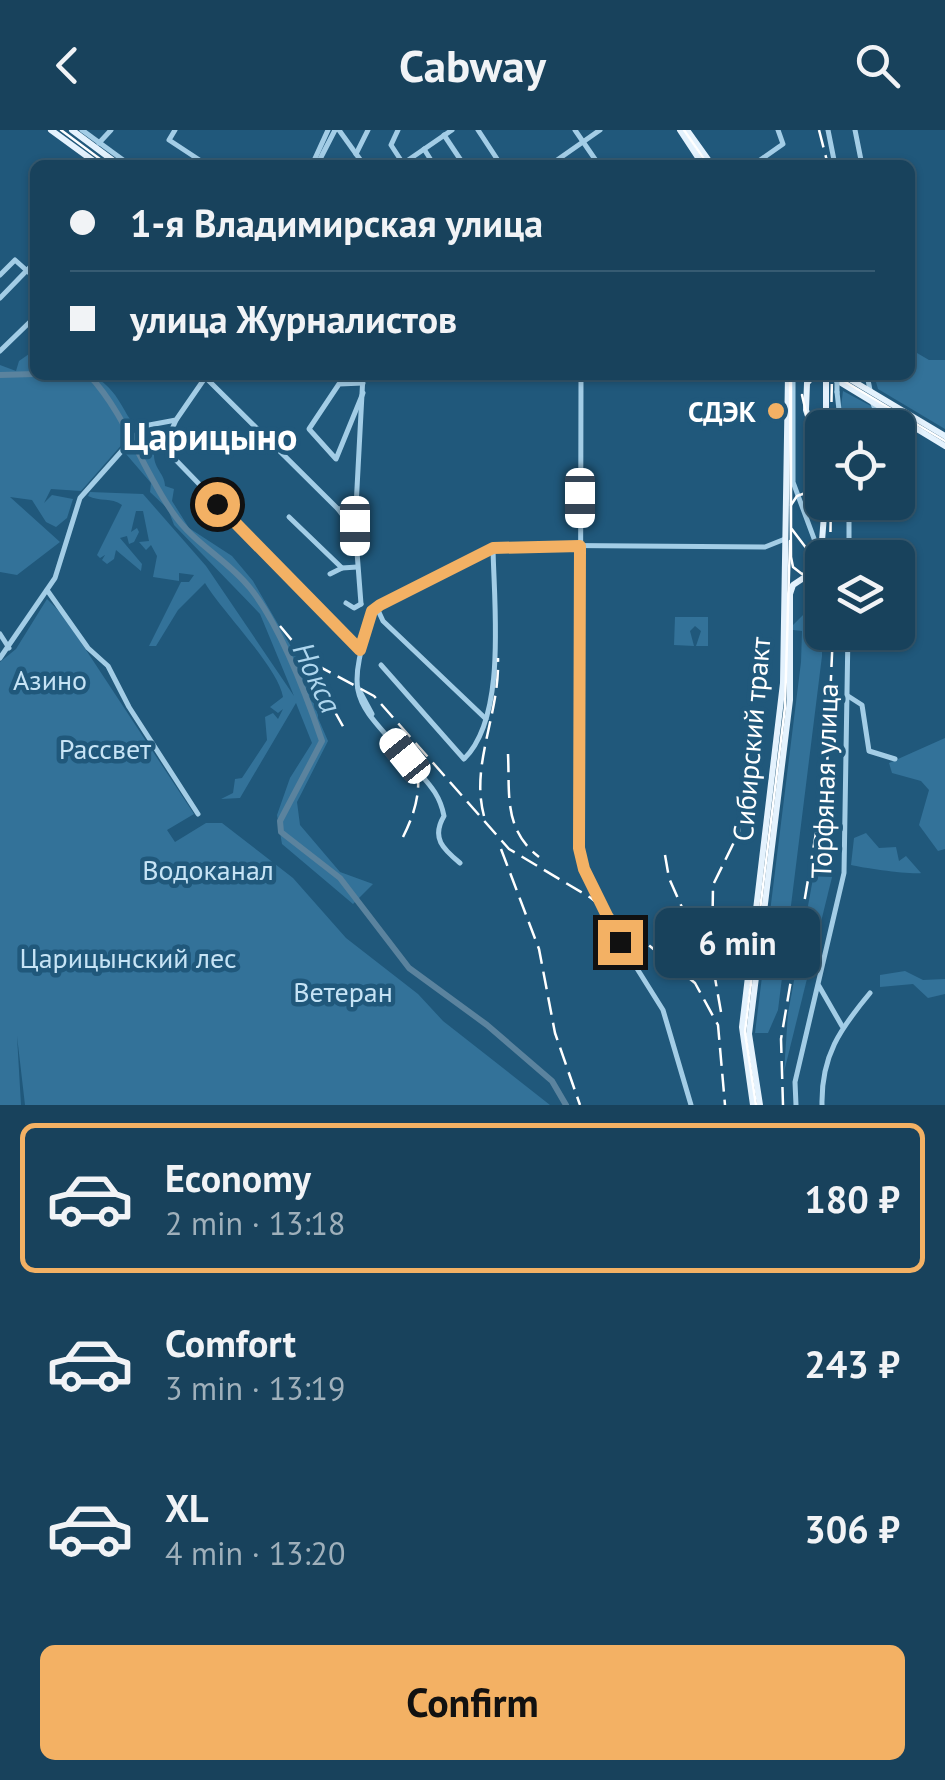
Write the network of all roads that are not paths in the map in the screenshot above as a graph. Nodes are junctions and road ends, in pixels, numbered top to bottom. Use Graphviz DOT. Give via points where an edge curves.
graph roads {
  1 [pos="51,130"];
  2 [pos="72,130"];
  3 [pos="82,130"];
  4 [pos="111,130"];
  5 [pos="174,130"];
  6 [pos="334,130"];
  7 [pos="368,130"];
  8 [pos="452,130"];
  9 [pos="478,130"];
  10 [pos="575,130"];
  11 [pos="600,130"];
  12 [pos="683,130"];
  13 [pos="778,130"];
  14 [pos="829,130"];
  15 [pos="855,130"];
  16 [pos="399,132"];
  17 [pos="444,136"];
  18 [pos="584,142"];
  19 [pos="100,143"];
  20 [pos="424,150"];
  21 [pos="356,154"];
  22 [pos="92,160"];
  23 [pos="112,160"];
  24 [pos="123,160"];
  25 [pos="199,160"];
  26 [pos="317,160"];
  27 [pos="360,160"];
  28 [pos="400,160"];
  29 [pos="410,160"];
  30 [pos="431,160"];
  31 [pos="461,160"];
  32 [pos="498,160"];
  33 [pos="557,160"];
  34 [pos="596,160"];
  35 [pos="700,160"];
  36 [pos="708,160"];
  37 [pos="760,160"];
  38 [pos="834,160"];
  39 [pos="861,160"];
  40 [pos="28,268"];
  41 [pos="30,271"];
  42 [pos="0,275"];
  43 [pos="0,298"];
  44 [pos="30,322"];
  45 [pos="0,352"];
  46 [pos="203,380"];
  47 [pos="210,380"];
  48 [pos="358,380"];
  49 [pos="363,380"];
  50 [pos="581,380"];
  51 [pos="790,380"];
  52 [pos="790,380"];
  53 [pos="810,380"];
  54 [pos="826,380"];
  55 [pos="838,380"];
  56 [pos="843,380"];
  57 [pos="851,380"];
  58 [pos="868,380"];
  59 [pos="363,392"];
  60 [pos="869,395"];
  61 [pos="806,410"];
  62 [pos="826,410"];
  63 [pos="838,410"];
  64 [pos="875,410"];
  65 [pos="889,410"];
  66 [pos="176,420"];
  67 [pos="915,427"];
  68 [pos="945,436"];
  69 [pos="945,446"];
  70 [pos="338,509"];
  71 [pos="289,517"];
  72 [pos="785,538"];
  73 [pos="815,540"];
  74 [pos="580,546"];
  75 [pos="765,547"];
  76 [pos="493,548"];
  77 [pos="785,558"];
  78 [pos="342,568"];
  79 [pos="356,568"];
  80 [pos="330,574"];
  81 [pos="805,579"];
  82 [pos="47,590"];
  83 [pos="346,604"];
  84 [pos="360,604"];
  85 [pos="375,609"];
  86 [pos="0,634"];
  87 [pos="9,648"];
  88 [pos="360,650"];
  89 [pos="848,650"];
  90 [pos="0,658"];
  91 [pos="381,665"];
  92 [pos="847,695"];
  93 [pos="486,719"];
  94 [pos="895,759"];
  95 [pos="198,814"];
  96 [pos="460,863"];
  97 [pos="819,986"];
  98 [pos="870,993"];
  99 [pos="842,1026"];
  100 [pos="691,1105"];
  101 [pos="756,1105"];
  102 [pos="796,1105"];
  103 [pos="822,1105"];
  1 -- 22 [label="main road"];
  2 -- 23 [label="main road"];
  3 -- 19 [label="street"];
  4 -- 19 [label="street"];
  5 -- 25 [label="street" via="169,140"];
  6 -- 21 [label="street"];
  6 -- 26 [label="street"];
  7 -- 21 [label="street"];
  8 -- 17 [label="street"];
  9 -- 32 [label="street"];
  10 -- 18 [label="street"];
  11 -- 18 [label="street"];
  12 -- 35 [label="main road"];
  12 -- 36 [label="main road"];
  13 -- 37 [label="street" via="783,144"];
  14 -- 38 [label="street"];
  15 -- 39 [label="street"];
  16 -- 28 [label="street" via="391,146"];
  17 -- 20 [label="street"];
  17 -- 31 [label="street"];
  18 -- 33 [label="street"];
  18 -- 34 [label="street"];
  19 -- 24 [label="street"];
  20 -- 29 [label="street"];
  20 -- 30 [label="street"];
  21 -- 27 [label="street"];
  40 -- 41 [label="street"];
  40 -- 42 [label="street" via="14,260"];
  40 -- 43 [label="street"];
  44 -- 45 [label="street"];
  46 -- 66 [label="street"];
  47 -- 70 [label="street"];
  48 -- 59 [label="street" via="339,384 309,429 336,459"];
  49 -- 59 [label="street"];
  50 -- 74 [label="street"];
  51 -- 72 [label="main road, Сибирский тракт"];
  52 -- 73 [label="street, Сибирский тракт" via="792,482"];
  53 -- 61 [label="main road"];
  54 -- 62 [label="main road"];
  55 -- 60 [label="main road"];
  56 -- 63 [label="street, bridge"];
  57 -- 60 [label="main road"];
  58 -- 60 [label="street"];
  59 -- 79 [label="street"];
  60 -- 64 [label="street"];
  60 -- 65 [label="main road"];
  60 -- 68 [label="main road"];
  66 -- 82 [label="street" via="137,432 80,498"];
  66 -- 88 [label="street" via="166,443 170,454"];
  67 -- 69 [label="main road"];
  71 -- 78 [label="street"];
  72 -- 75 [label="street"];
  72 -- 77 [label="main road, Сибирский тракт"];
  74 -- 75 [label="street"];
  74 -- 76 [label="street"];
  74 -- 100 [label="street" via="580,860 610,926 663,1010"];
  75 -- 77 [label="street"];
  76 -- 85 [label="street"];
  76 -- 93 [label="street" via="492,702"];
  77 -- 81 [label="main road" via="794,576"];
  77 -- 101 [label="main road, Сибирский тракт" via="780,729 742,1028"];
  78 -- 79 [label="street"];
  78 -- 80 [label="street"];
  79 -- 84 [label="street"];
  81 -- 101 [label="main road, Сибирский тракт" via="790,594 790,700 750,1013"];
  82 -- 87 [label="street"];
  82 -- 95 [label="street" via="108,666"];
  83 -- 84 [label="street"];
  84 -- 85 [label="street"];
  85 -- 88 [label="street"];
  85 -- 93 [label="street"];
  86 -- 87 [label="street"];
  87 -- 90 [label="street"];
  88 -- 96 [label="street" via="360,704 438,794 444,816 439,841"];
  89 -- 92 [label="street, Торфяная улица"];
  91 -- 93 [label="street" via="464,759 480,744"];
  92 -- 94 [label="street" via="862,705 869,751"];
  92 -- 97 [label="street, Торфяная улица" via="844,873"];
  97 -- 99 [label="street"];
  97 -- 102 [label="street, Торфяная улица" via="794,1082"];
  98 -- 99 [label="street"];
  99 -- 103 [label="street" via="823,1066"];
}
